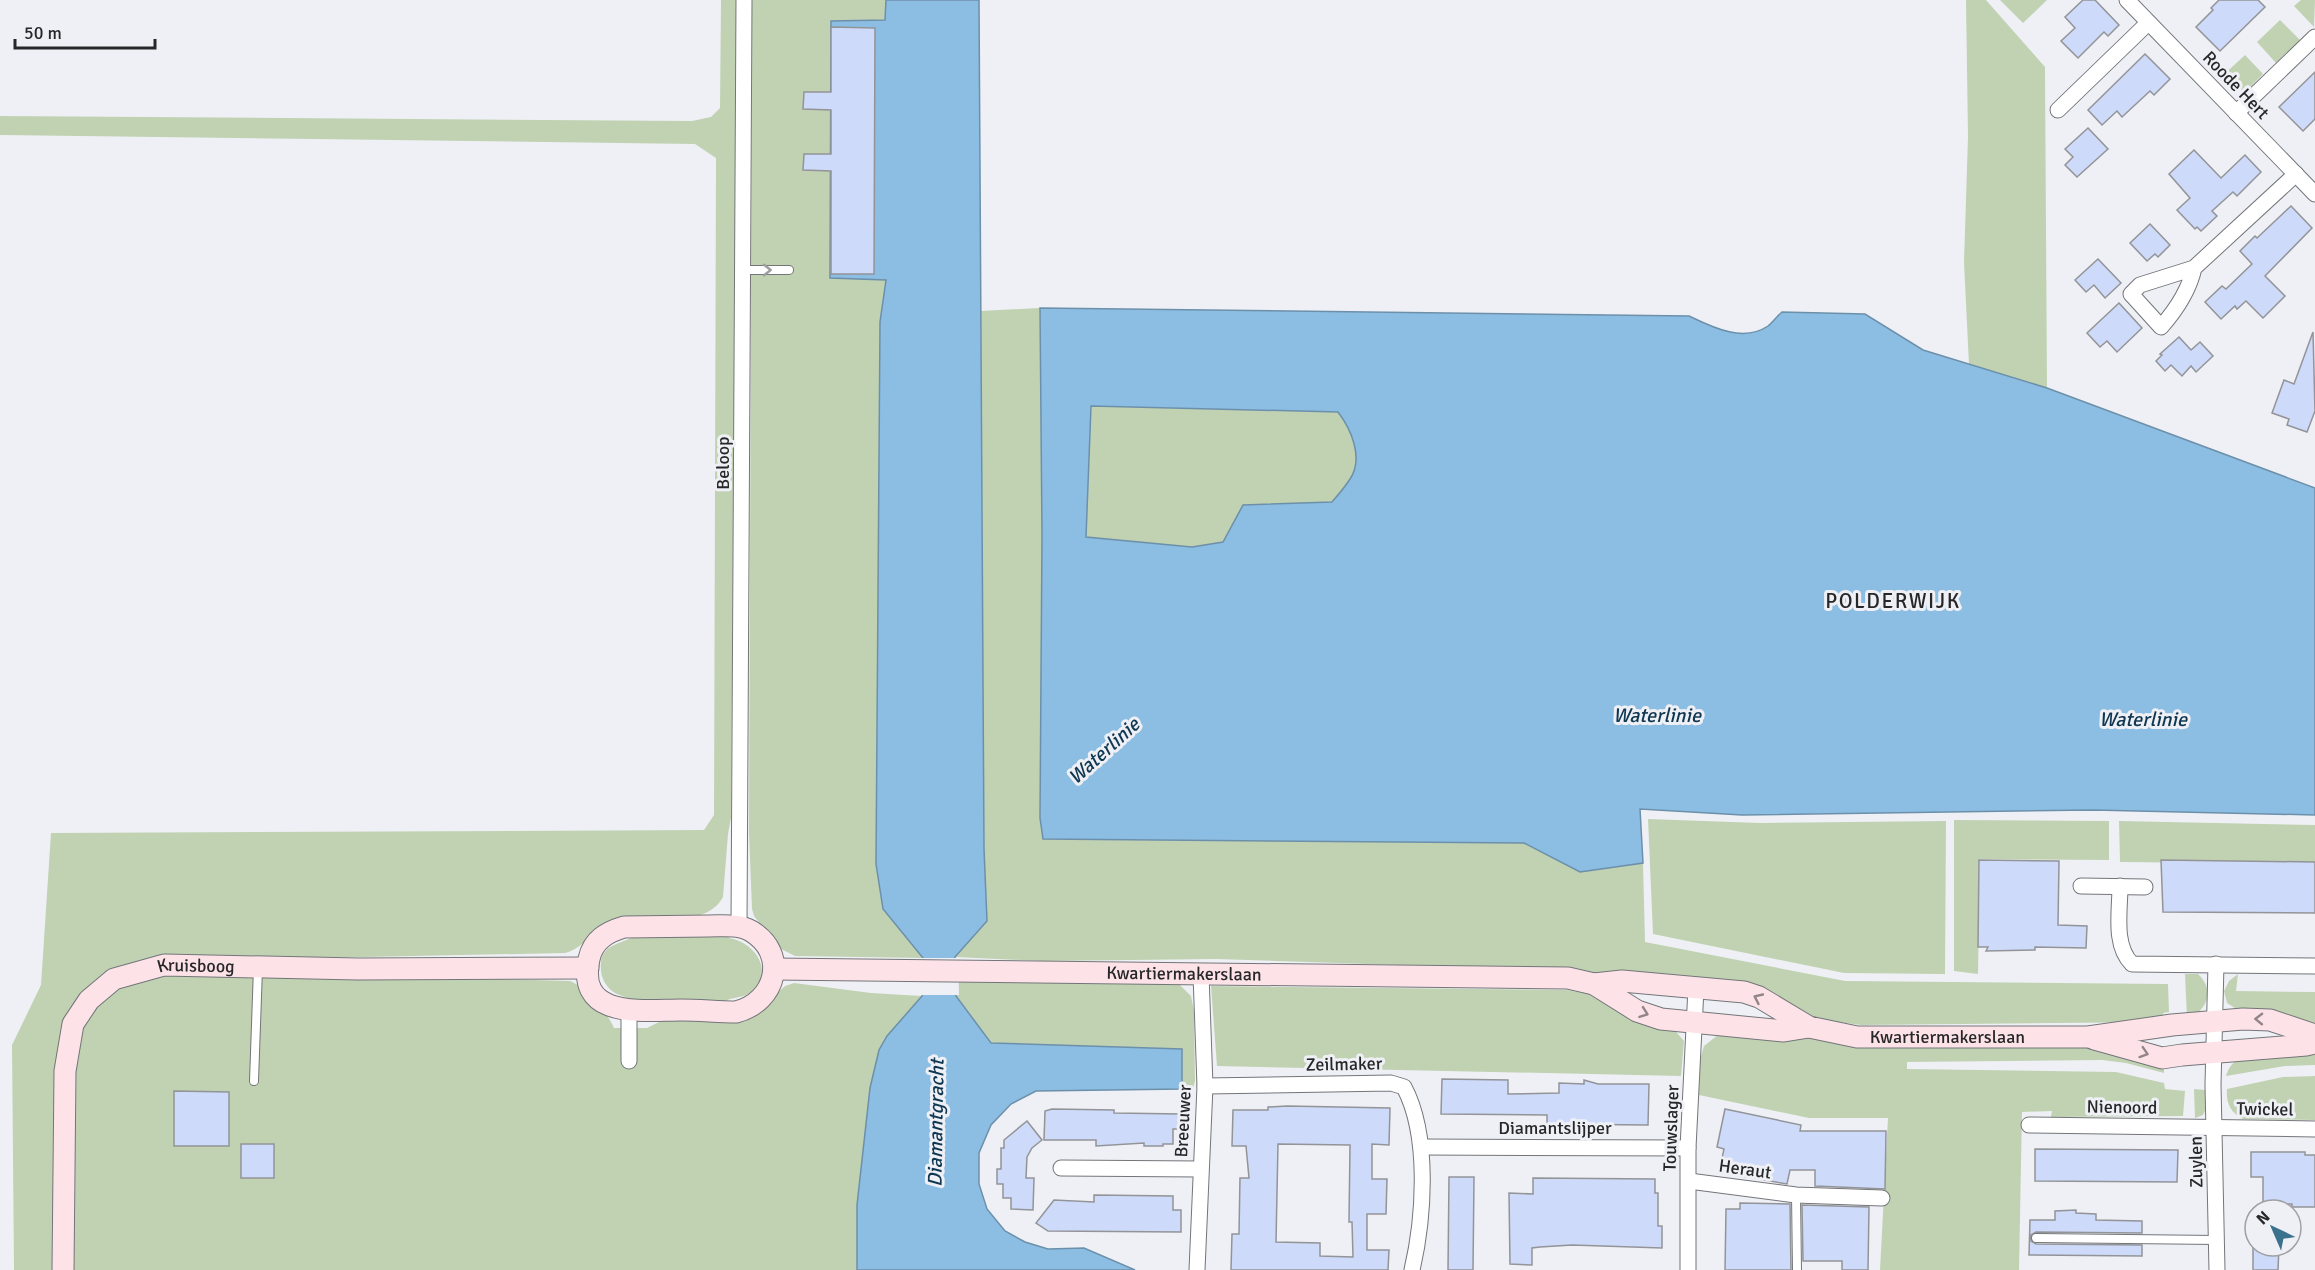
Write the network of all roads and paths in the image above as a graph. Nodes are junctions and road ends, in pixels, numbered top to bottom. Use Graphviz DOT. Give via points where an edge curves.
graph roads {
  1 [pos="744,0"];
  2 [pos="2127,0"];
  3 [pos="2148,22"];
  4 [pos="2315,37"];
  5 [pos="2058,110"];
  6 [pos="2236,113"];
  7 [pos="2296,174"];
  8 [pos="2315,194"];
  9 [pos="2194,268"];
  10 [pos="744,270"];
  11 [pos="789,270"];
  12 [pos="2081,886"];
  13 [pos="2120,886"];
  14 [pos="2145,887"];
  15 [pos="739,926"];
  16 [pos="2216,964"];
  17 [pos="2315,966"];
  18 [pos="258,967"];
  19 [pos="588,968"];
  20 [pos="774,969"];
  21 [pos="1201,974"];
  22 [pos="1594,984"];
  23 [pos="1696,988"];
  24 [pos="629,1011"];
  25 [pos="2215,1021"];
  26 [pos="1694,1023"];
  27 [pos="1809,1027"];
  28 [pos="2315,1035"];
  29 [pos="2088,1037"];
  30 [pos="2315,1043"];
  31 [pos="2214,1053"];
  32 [pos="629,1061"];
  33 [pos="254,1081"];
  34 [pos="1204,1086"];
  35 [pos="2029,1125"];
  36 [pos="2215,1128"];
  37 [pos="2315,1129"];
  38 [pos="1422,1147"];
  39 [pos="1688,1148"];
  40 [pos="1060,1168"];
  41 [pos="1200,1169"];
  42 [pos="1689,1181"];
  43 [pos="1796,1195"];
  44 [pos="1882,1198"];
  45 [pos="2036,1238"];
  46 [pos="2217,1240"];
  47 [pos="63,1270"];
  48 [pos="1197,1270"];
  49 [pos="1412,1270"];
  50 [pos="1688,1270"];
  51 [pos="1797,1270"];
  52 [pos="2217,1270"];
  1 -- 10 [label="street, Beloop"];
  2 -- 3 [label="street, Roode Hert"];
  3 -- 5 [label="street"];
  3 -- 6 [label="street, Roode Hert"];
  4 -- 6 [label="street"];
  6 -- 7 [label="street, Roode Hert"];
  7 -- 8 [label="street, Roode Hert"];
  7 -- 9 [label="street"];
  10 -- 11 [label="lane, one-way"];
  10 -- 15 [label="street, Beloop"];
  12 -- 13 [label="street"];
  13 -- 14 [label="street"];
  13 -- 16 [label="street" via="2120,946 2132,964"];
  15 -- 19 [label="main road" via="624,927 611,931 594,946"];
  15 -- 20 [label="main road" via="761,939 772,955"];
  16 -- 17 [label="street"];
  16 -- 25 [label="street"];
  18 -- 19 [label="main road, Kruisboog"];
  18 -- 33 [label="lane"];
  18 -- 47 [label="main road, Kruisboog" via="164,965 114,979 89,1000 73,1024 65,1071"];
  19 -- 24 [label="main road" via="593,992 614,1008"];
  20 -- 21 [label="main road, Kwartiermakerslaan"];
  20 -- 24 [label="main road" via="766,994 747,1009"];
  21 -- 22 [label="main road, Kwartiermakerslaan" via="1568,978"];
  21 -- 34 [label="street, Breeuwer"];
  22 -- 23 [label="main road, Kwartiermakerslaan" via="1622,981"];
  22 -- 26 [label="main road, Kwartiermakerslaan, one-way" via="1636,1011"];
  23 -- 26 [label="street, Touwslager"];
  27 -- 23 [label="main road, Kwartiermakerslaan, one-way" via="1743,992"];
  24 -- 32 [label="street"];
  28 -- 25 [label="main road, Kwartiermakerslaan, one-way" via="2270,1020"];
  25 -- 29 [label="main road, Kwartiermakerslaan"];
  25 -- 31 [label="street"];
  26 -- 27 [label="main road, Kwartiermakerslaan" via="1784,1031"];
  26 -- 39 [label="street, Touwslager"];
  27 -- 29 [label="main road, Kwartiermakerslaan" via="1857,1036"];
  29 -- 31 [label="main road, Kwartiermakerslaan, one-way" via="2162,1058"];
  30 -- 31 [label="main road, Kwartiermakerslaan"];
  31 -- 36 [label="street, Zuylen"];
  34 -- 38 [label="street, Zeilmaker" via="1391,1083 1404,1087 1411,1100"];
  34 -- 41 [label="street, Breeuwer"];
  35 -- 36 [label="street, Nienoord"];
  36 -- 37 [label="street, Twickel"];
  36 -- 46 [label="street, Zuylen"];
  38 -- 39 [label="street, Diamantslijper"];
  38 -- 49 [label="street, Zeilmaker" via="1419,1242"];
  39 -- 42 [label="street, Touwslager"];
  40 -- 41 [label="street"];
  41 -- 48 [label="street, Breeuwer"];
  42 -- 43 [label="street, Heraut"];
  42 -- 50 [label="street, Touwslager"];
  43 -- 44 [label="street, Heraut"];
  43 -- 51 [label="lane"];
  45 -- 46 [label="lane"];
  46 -- 52 [label="street, Zuylen"];
}
